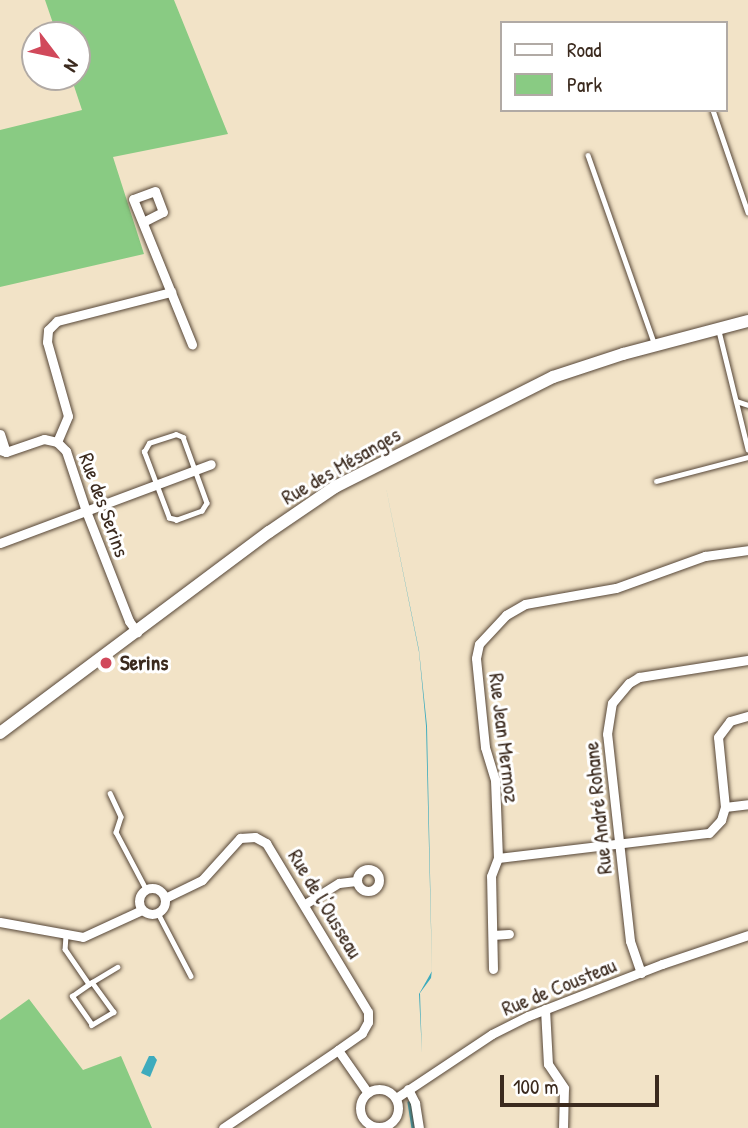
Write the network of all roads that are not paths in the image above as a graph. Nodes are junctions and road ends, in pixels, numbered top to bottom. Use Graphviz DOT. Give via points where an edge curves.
graph roads {
  1 [pos="714,112"];
  2 [pos="588,155"];
  3 [pos="748,212"];
  4 [pos="143,222"];
  5 [pos="171,292"];
  6 [pos="748,321"];
  7 [pos="719,329"];
  8 [pos="192,344"];
  9 [pos="655,346"];
  10 [pos="736,401"];
  11 [pos="748,405"];
  12 [pos="0,434"];
  13 [pos="57,442"];
  14 [pos="748,449"];
  15 [pos="3,451"];
  16 [pos="748,457"];
  17 [pos="211,464"];
  18 [pos="195,470"];
  19 [pos="656,481"];
  20 [pos="157,486"];
  21 [pos="86,511"];
  22 [pos="0,543"];
  23 [pos="748,550"];
  24 [pos="136,632"];
  25 [pos="748,660"];
  26 [pos="748,716"];
  27 [pos="0,733"];
  28 [pos="110,793"];
  29 [pos="748,804"];
  30 [pos="725,807"];
  31 [pos="620,845"];
  32 [pos="498,858"];
  33 [pos="356,881"];
  34 [pos="146,890"];
  35 [pos="164,898"];
  36 [pos="305,904"];
  37 [pos="142,910"];
  38 [pos="158,913"];
  39 [pos="0,922"];
  40 [pos="509,934"];
  41 [pos="493,935"];
  42 [pos="748,935"];
  43 [pos="66,936"];
  44 [pos="117,967"];
  45 [pos="493,969"];
  46 [pos="640,972"];
  47 [pos="191,976"];
  48 [pos="91,983"];
  49 [pos="545,1010"];
  50 [pos="338,1050"];
  51 [pos="408,1089"];
  52 [pos="368,1093"];
  53 [pos="396,1098"];
  54 [pos="375,1127"];
  55 [pos="223,1128"];
  56 [pos="419,1128"];
  57 [pos="563,1128"];
  1 -- 3 [label="lane"];
  2 -- 9 [label="lane"];
  4 -- 5 [label="street"];
  5 -- 8 [label="street"];
  5 -- 13 [label="street" via="57,321 48,330 47,342 68,416"];
  6 -- 7 [label="main road, Rue des Mésanges"];
  7 -- 9 [label="main road, Rue des Mésanges"];
  7 -- 10 [label="lane"];
  9 -- 24 [label="main road, Rue des Mésanges" via="585,365 533,386 335,487"];
  10 -- 11 [label="lane"];
  10 -- 14 [label="lane"];
  12 -- 15 [label="street, Rue des Serins"];
  13 -- 15 [label="street, Rue des Serins" via="44,439"];
  13 -- 21 [label="street, Rue des Serins" via="66,451"];
  16 -- 19 [label="lane"];
  17 -- 18 [label="street"];
  18 -- 20 [label="street"];
  18 -- 20 [label="lane" via="207,503 202,511 177,520 169,518"];
  18 -- 20 [label="lane" via="183,437 176,434 149,443 144,452"];
  20 -- 21 [label="street"];
  21 -- 22 [label="street"];
  21 -- 24 [label="street, Rue des Serins"];
  23 -- 32 [label="street, Rue Jean Mermoz" via="705,556 616,588 532,601 506,615 483,638 476,659 485,747 495,780"];
  24 -- 27 [label="main road, Rue des Mésanges"];
  25 -- 31 [label="street, Rue André Rohane" via="639,677 618,693 607,719 607,734"];
  26 -- 30 [label="street" via="730,720 718,737"];
  28 -- 34 [label="lane" via="121,817 116,832"];
  29 -- 30 [label="street"];
  30 -- 31 [label="street" via="716,828 701,836"];
  31 -- 32 [label="street"];
  31 -- 46 [label="street, Rue André Rohane" via="630,941"];
  32 -- 41 [label="street, Rue Jean Mermoz" via="491,876"];
  33 -- 36 [label="street" via="339,883"];
  34 -- 35 [label="street" via="158,890"];
  34 -- 37 [label="street" via="139,898"];
  35 -- 36 [label="street, Rue de l'Ousseau" via="202,880 236,840 251,836 270,847"];
  35 -- 38 [label="street"];
  36 -- 50 [label="street, Rue de l'Ousseau" via="368,1012 362,1033"];
  37 -- 38 [label="street"];
  37 -- 43 [label="street" via="83,937"];
  38 -- 47 [label="lane"];
  39 -- 43 [label="street"];
  40 -- 41 [label="street"];
  41 -- 45 [label="street, Rue Jean Mermoz"];
  42 -- 46 [label="street, Rue de Cousteau"];
  43 -- 48 [label="lane" via="65,949"];
  44 -- 48 [label="lane"];
  46 -- 49 [label="street, Rue de Cousteau"];
  48 -- 48 [label="lane" via="72,996 92,1025 114,1012"];
  49 -- 51 [label="street, Rue de Cousteau" via="492,1034"];
  49 -- 57 [label="street" via="548,1065 564,1088"];
  50 -- 52 [label="street"];
  50 -- 55 [label="street, Rue de l'Ousseau"];
  51 -- 53 [label="street, Rue de Cousteau"];
  51 -- 56 [label="street"];
  52 -- 53 [label="street" via="382,1089"];
  52 -- 54 [label="street" via="360,1109"];
  53 -- 54 [label="street" via="395,1119"];
}
